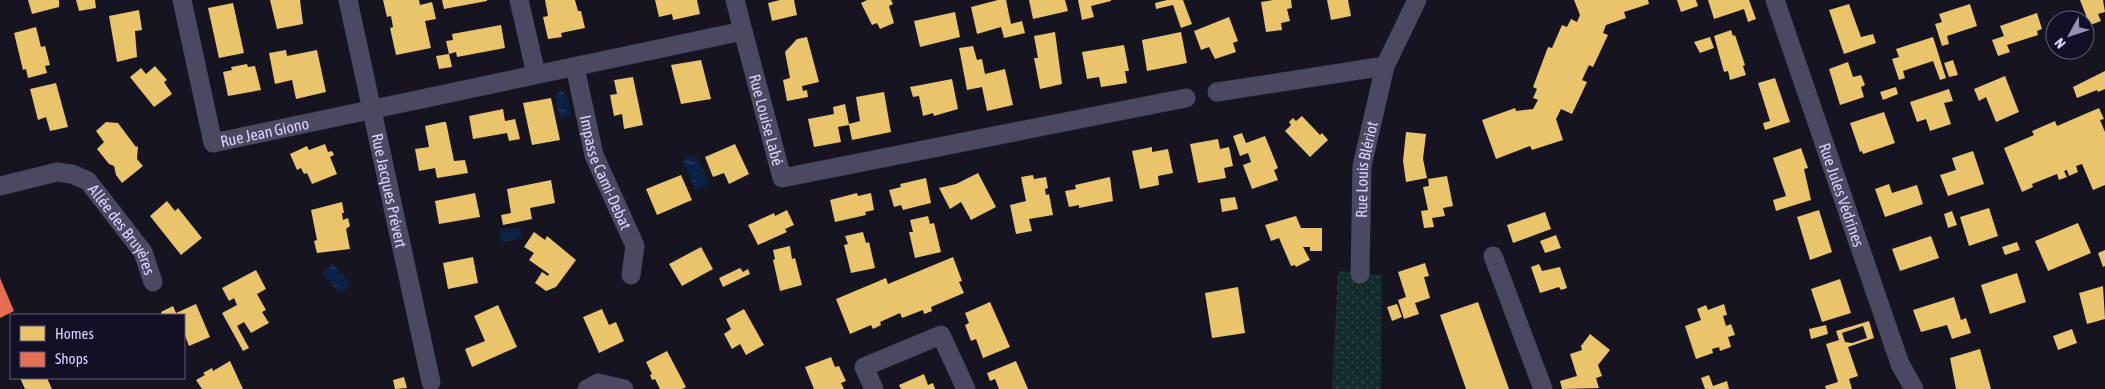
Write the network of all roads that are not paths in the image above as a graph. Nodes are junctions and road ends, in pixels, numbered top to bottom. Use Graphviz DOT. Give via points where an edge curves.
graph roads {
  1 [pos="182,0"];
  2 [pos="348,0"];
  3 [pos="519,0"];
  4 [pos="735,0"];
  5 [pos="1416,0"];
  6 [pos="1775,0"];
  7 [pos="743,30"];
  8 [pos="1385,66"];
  9 [pos="575,67"];
  10 [pos="536,74"];
  11 [pos="1216,92"];
  12 [pos="1186,98"];
  13 [pos="371,109"];
  14 [pos="0,186"];
  15 [pos="1493,256"];
  16 [pos="1360,274"];
  17 [pos="631,275"];
  18 [pos="154,282"];
  19 [pos="431,382"];
  20 [pos="587,389"];
  21 [pos="624,389"];
  22 [pos="874,389"];
  23 [pos="966,389"];
  24 [pos="1543,389"];
  25 [pos="1914,389"];
  1 -- 13 [label="street, Rue Jean Giono" via="212,143"];
  2 -- 13 [label="street, Rue Jacques Prévert"];
  3 -- 10 [label="street"];
  4 -- 7 [label="street"];
  5 -- 8 [label="street, Rue Louis Blériot"];
  6 -- 25 [label="street, Rue Jules Védrines" via="1900,364"];
  7 -- 9 [label="street"];
  7 -- 12 [label="street, Rue Louise Labé" via="782,178"];
  8 -- 11 [label="street"];
  8 -- 16 [label="street, Rue Louis Blériot" via="1362,166"];
  9 -- 10 [label="street"];
  9 -- 17 [label="street, Impasse Cami-Debat" via="594,155 635,246"];
  10 -- 13 [label="street"];
  13 -- 19 [label="street, Rue Jacques Prévert"];
  14 -- 18 [label="street, Allée des Bruyères" via="56,172 88,181 143,252"];
  15 -- 24 [label="street"];
  20 -- 21 [label="street" via="598,383"];
  22 -- 23 [label="street" via="864,367 941,335"];
}
